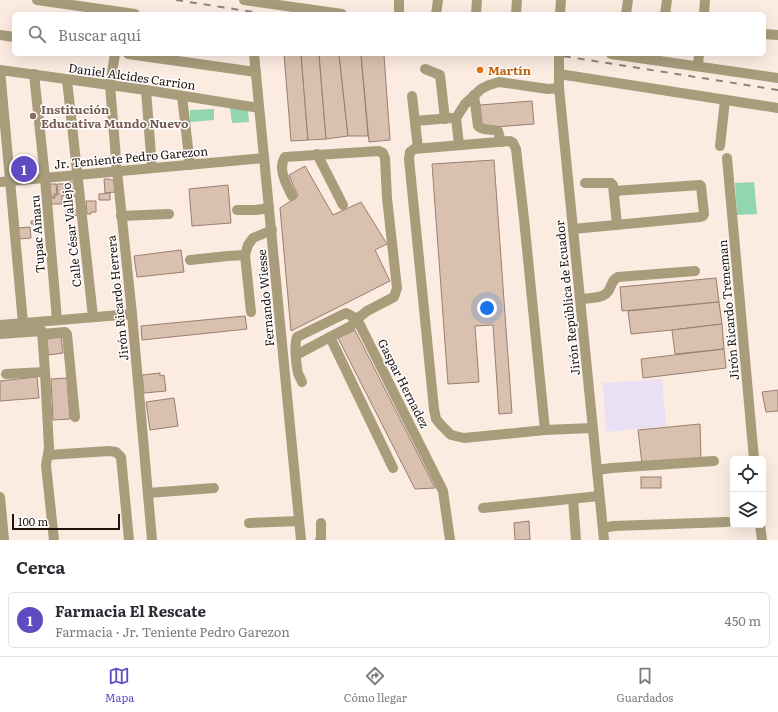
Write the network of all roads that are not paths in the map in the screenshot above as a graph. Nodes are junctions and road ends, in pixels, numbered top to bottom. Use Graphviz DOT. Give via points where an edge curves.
graph roads {
  1 [pos="37,0"];
  2 [pos="244,0"];
  3 [pos="399,0"];
  4 [pos="438,0"];
  5 [pos="477,0"];
  6 [pos="517,0"];
  7 [pos="560,0"];
  8 [pos="628,0"];
  9 [pos="667,0"];
  10 [pos="705,0"];
  11 [pos="258,1"];
  12 [pos="115,12"];
  13 [pos="329,12"];
  14 [pos="398,12"];
  15 [pos="436,12"];
  16 [pos="476,12"];
  17 [pos="516,12"];
  18 [pos="560,12"];
  19 [pos="626,12"];
  20 [pos="665,12"];
  21 [pos="704,12"];
  22 [pos="766,34"];
  23 [pos="0,35"];
  24 [pos="778,35"];
  25 [pos="12,37"];
  26 [pos="115,56"];
  27 [pos="142,56"];
  28 [pos="254,56"];
  29 [pos="560,56"];
  30 [pos="646,56"];
  31 [pos="699,56"];
  32 [pos="660,57"];
  33 [pos="698,66"];
  34 [pos="425,69"];
  35 [pos="0,70"];
  36 [pos="256,72"];
  37 [pos="34,74"];
  38 [pos="559,74"];
  39 [pos="778,78"];
  40 [pos="67,80"];
  41 [pos="110,85"];
  42 [pos="559,88"];
  43 [pos="146,90"];
  44 [pos="474,95"];
  45 [pos="182,96"];
  46 [pos="412,96"];
  47 [pos="726,100"];
  48 [pos="259,108"];
  49 [pos="778,108"];
  50 [pos="456,118"];
  51 [pos="445,119"];
  52 [pos="415,121"];
  53 [pos="501,142"];
  54 [pos="459,145"];
  55 [pos="720,146"];
  56 [pos="418,148"];
  57 [pos="317,154"];
  58 [pos="264,158"];
  59 [pos="728,158"];
  60 [pos="190,165"];
  61 [pos="152,168"];
  62 [pos="117,171"];
  63 [pos="78,175"];
  64 [pos="46,178"];
  65 [pos="5,182"];
  66 [pos="585,183"];
  67 [pos="614,191"];
  68 [pos="292,196"];
  69 [pos="343,205"];
  70 [pos="269,208"];
  71 [pos="237,210"];
  72 [pos="169,214"];
  73 [pos="122,216"];
  74 [pos="617,225"];
  75 [pos="573,229"];
  76 [pos="272,230"];
  77 [pos="245,255"];
  78 [pos="190,260"];
  79 [pos="695,270"];
  80 [pos="580,299"];
  81 [pos="251,312"];
  82 [pos="132,314"];
  83 [pos="93,317"];
  84 [pos="357,319"];
  85 [pos="57,320"];
  86 [pos="23,323"];
  87 [pos="0,325"];
  88 [pos="0,334"];
  89 [pos="42,334"];
  90 [pos="330,337"];
  91 [pos="296,355"];
  92 [pos="46,372"];
  93 [pos="6,374"];
  94 [pos="302,382"];
  95 [pos="75,417"];
  96 [pos="592,428"];
  97 [pos="545,430"];
  98 [pos="48,455"];
  99 [pos="754,456"];
  100 [pos="714,461"];
  101 [pos="393,468"];
  102 [pos="597,470"];
  103 [pos="214,488"];
  104 [pos="148,493"];
  105 [pos="599,496"];
  106 [pos="0,497"];
  107 [pos="573,499"];
  108 [pos="483,508"];
  109 [pos="1,514"];
  110 [pos="299,521"];
  111 [pos="727,522"];
  112 [pos="249,523"];
  113 [pos="321,523"];
  114 [pos="603,528"];
  115 [pos="760,528"];
  116 [pos="4,540"];
  117 [pos="54,540"];
  118 [pos="129,540"];
  119 [pos="152,540"];
  120 [pos="301,540"];
  121 [pos="320,540"];
  122 [pos="450,540"];
  123 [pos="576,540"];
  124 [pos="604,540"];
  125 [pos="762,540"];
  1 -- 12 [label="street"];
  2 -- 11 [label="street"];
  3 -- 14 [label="street"];
  4 -- 15 [label="street"];
  5 -- 16 [label="street"];
  6 -- 17 [label="street"];
  7 -- 18 [label="street"];
  8 -- 19 [label="street"];
  9 -- 20 [label="street"];
  10 -- 21 [label="street"];
  11 -- 13 [label="street"];
  22 -- 24 [label="street"];
  23 -- 25 [label="street"];
  26 -- 41 [label="street, Jirón Ricardo Herrera"];
  27 -- 36 [label="street"];
  28 -- 36 [label="street, Fernando Wiesse"];
  29 -- 38 [label="street, Jirón República de Ecuador"];
  30 -- 32 [label="street"];
  31 -- 33 [label="street"];
  32 -- 33 [label="street"];
  33 -- 39 [label="street"];
  34 -- 51 [label="street" via="440,75"];
  35 -- 37 [label="street, Daniel Alcides Carrion"];
  35 -- 65 [label="street"];
  36 -- 48 [label="street, Fernando Wiesse"];
  37 -- 40 [label="street, Daniel Alcides Carrion"];
  37 -- 64 [label="street, Tupac Amaru"];
  38 -- 42 [label="street, Jirón República de Ecuador"];
  38 -- 47 [label="street"];
  40 -- 41 [label="street, Daniel Alcides Carrion"];
  40 -- 63 [label="street, Calle César Vallejo"];
  41 -- 43 [label="street, Daniel Alcides Carrion"];
  41 -- 62 [label="street, Jirón Ricardo Herrera"];
  42 -- 44 [label="street" via="548,89 499,82 481,89"];
  42 -- 75 [label="street, Jirón República de Ecuador"];
  43 -- 45 [label="street, Daniel Alcides Carrion"];
  43 -- 61 [label="street"];
  44 -- 50 [label="street"];
  44 -- 53 [label="street" via="478,126 481,129 498,132"];
  45 -- 48 [label="street, Daniel Alcides Carrion"];
  45 -- 60 [label="street"];
  46 -- 52 [label="street"];
  47 -- 49 [label="street"];
  47 -- 55 [label="street"];
  48 -- 58 [label="street, Fernando Wiesse"];
  50 -- 51 [label="street"];
  50 -- 54 [label="street"];
  51 -- 52 [label="street"];
  52 -- 56 [label="street"];
  53 -- 54 [label="street"];
  53 -- 97 [label="street" via="510,141 516,149"];
  54 -- 56 [label="street"];
  56 -- 97 [label="street" via="410,152 409,159 436,419 451,435 464,438"];
  57 -- 68 [label="street" via="284,158 282,174"];
  57 -- 69 [label="street"];
  57 -- 84 [label="street" via="380,151 383,153 398,288 394,297"];
  58 -- 60 [label="street, Jr. Teniente Pedro Garezon"];
  58 -- 70 [label="street, Fernando Wiesse"];
  59 -- 99 [label="street, Jirón Ricardo Treneman"];
  60 -- 61 [label="street, Jr. Teniente Pedro Garezon"];
  61 -- 62 [label="street, Jr. Teniente Pedro Garezon"];
  62 -- 63 [label="street, Jr. Teniente Pedro Garezon"];
  62 -- 73 [label="street, Jirón Ricardo Herrera"];
  63 -- 64 [label="street, Jr. Teniente Pedro Garezon"];
  63 -- 83 [label="street, Calle César Vallejo"];
  64 -- 65 [label="street, Jr. Teniente Pedro Garezon"];
  64 -- 85 [label="street, Tupac Amaru"];
  65 -- 86 [label="street"];
  66 -- 67 [label="street" via="611,183"];
  67 -- 74 [label="street"];
  67 -- 74 [label="street" via="700,185 704,214 700,217"];
  70 -- 71 [label="street"];
  70 -- 76 [label="street, Fernando Wiesse"];
  72 -- 73 [label="street"];
  73 -- 82 [label="street, Jirón Ricardo Herrera"];
  74 -- 75 [label="street"];
  75 -- 80 [label="street, Jirón República de Ecuador"];
  76 -- 77 [label="street" via="253,238"];
  76 -- 110 [label="street, Fernando Wiesse"];
  77 -- 78 [label="street"];
  77 -- 81 [label="street"];
  79 -- 80 [label="street" via="618,277 614,279 605,295"];
  80 -- 96 [label="street, Jirón República de Ecuador"];
  82 -- 83 [label="street"];
  82 -- 104 [label="street, Jirón Ricardo Herrera"];
  83 -- 85 [label="street"];
  84 -- 90 [label="street" via="351,326"];
  84 -- 91 [label="street" via="346,313 298,337"];
  84 -- 122 [label="street, Gaspar Hernadez" via="443,491"];
  85 -- 86 [label="street"];
  86 -- 87 [label="street"];
  88 -- 89 [label="street" via="42,331"];
  89 -- 92 [label="street"];
  89 -- 95 [label="street" via="67,334"];
  90 -- 91 [label="street"];
  90 -- 101 [label="street"];
  91 -- 94 [label="street" via="298,374"];
  92 -- 93 [label="street"];
  92 -- 98 [label="street"];
  96 -- 97 [label="street"];
  96 -- 102 [label="street, Jirón República de Ecuador"];
  98 -- 117 [label="street" via="46,465"];
  98 -- 118 [label="street" via="116,452 121,457"];
  100 -- 102 [label="street"];
  102 -- 105 [label="street, Jirón República de Ecuador"];
  103 -- 104 [label="street"];
  104 -- 119 [label="street, Jirón Ricardo Herrera"];
  105 -- 107 [label="street"];
  105 -- 114 [label="street, Jirón República de Ecuador"];
  106 -- 109 [label="street"];
  107 -- 108 [label="street"];
  107 -- 123 [label="street"];
  109 -- 116 [label="street"];
  110 -- 112 [label="street"];
  110 -- 120 [label="street, Fernando Wiesse"];
  111 -- 114 [label="street"];
  113 -- 121 [label="street"];
  114 -- 124 [label="street, Jirón República de Ecuador"];
  115 -- 125 [label="street"];
}
